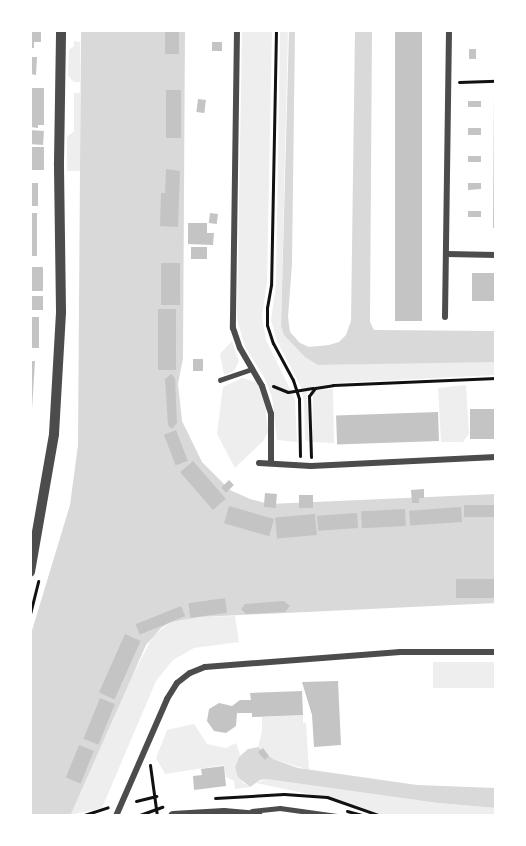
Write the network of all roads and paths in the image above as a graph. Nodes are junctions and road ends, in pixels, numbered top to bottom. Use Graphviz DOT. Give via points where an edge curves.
graph roads {
  1 [pos="61,30"];
  2 [pos="237,30"];
  3 [pos="276,30"];
  4 [pos="449,30"];
  5 [pos="496,81"];
  6 [pos="448,82"];
  7 [pos="447,254"];
  8 [pos="496,255"];
  9 [pos="446,316"];
  10 [pos="252,369"];
  11 [pos="496,378"];
  12 [pos="220,380"];
  13 [pos="262,386"];
  14 [pos="315,388"];
  15 [pos="297,390"];
  16 [pos="496,457"];
  17 [pos="259,462"];
  18 [pos="271,463"];
  19 [pos="299,465"];
  20 [pos="311,466"];
  21 [pos="31,570"];
  22 [pos="30,614"];
  23 [pos="496,652"];
  24 [pos="145,752"];
  25 [pos="224,813"];
  26 [pos="359,813"];
  27 [pos="116,816"];
  28 [pos="157,816"];
  29 [pos="173,816"];
  30 [pos="258,816"];
  31 [pos="338,816"];
  32 [pos="366,816"];
  1 -- 21 [label="street" via="61,311 57,389 54,434"];
  2 -- 10 [label="street" via="232,315 240,348"];
  3 -- 15 [label="path" via="267,325"];
  4 -- 6 [label="street"];
  5 -- 6 [label="path"];
  6 -- 7 [label="street"];
  7 -- 8 [label="street"];
  7 -- 9 [label="street"];
  10 -- 12 [label="lane"];
  10 -- 13 [label="street"];
  11 -- 14 [label="path"];
  13 -- 15 [label="path" via="288,392"];
  13 -- 18 [label="street" via="271,414"];
  14 -- 15 [label="path"];
  14 -- 20 [label="path" via="309,396"];
  15 -- 19 [label="path" via="301,410"];
  16 -- 20 [label="street"];
  17 -- 18 [label="street"];
  18 -- 19 [label="street"];
  19 -- 20 [label="street"];
  21 -- 22 [label="path" via="39,584"];
  23 -- 24 [label="street" via="400,652 205,667 177,683"];
  24 -- 27 [label="street"];
  24 -- 28 [label="path"];
  25 -- 29 [label="street"];
  25 -- 30 [label="street"];
  25 -- 31 [label="lane" via="279,808"];
  26 -- 32 [label="path"];
}
